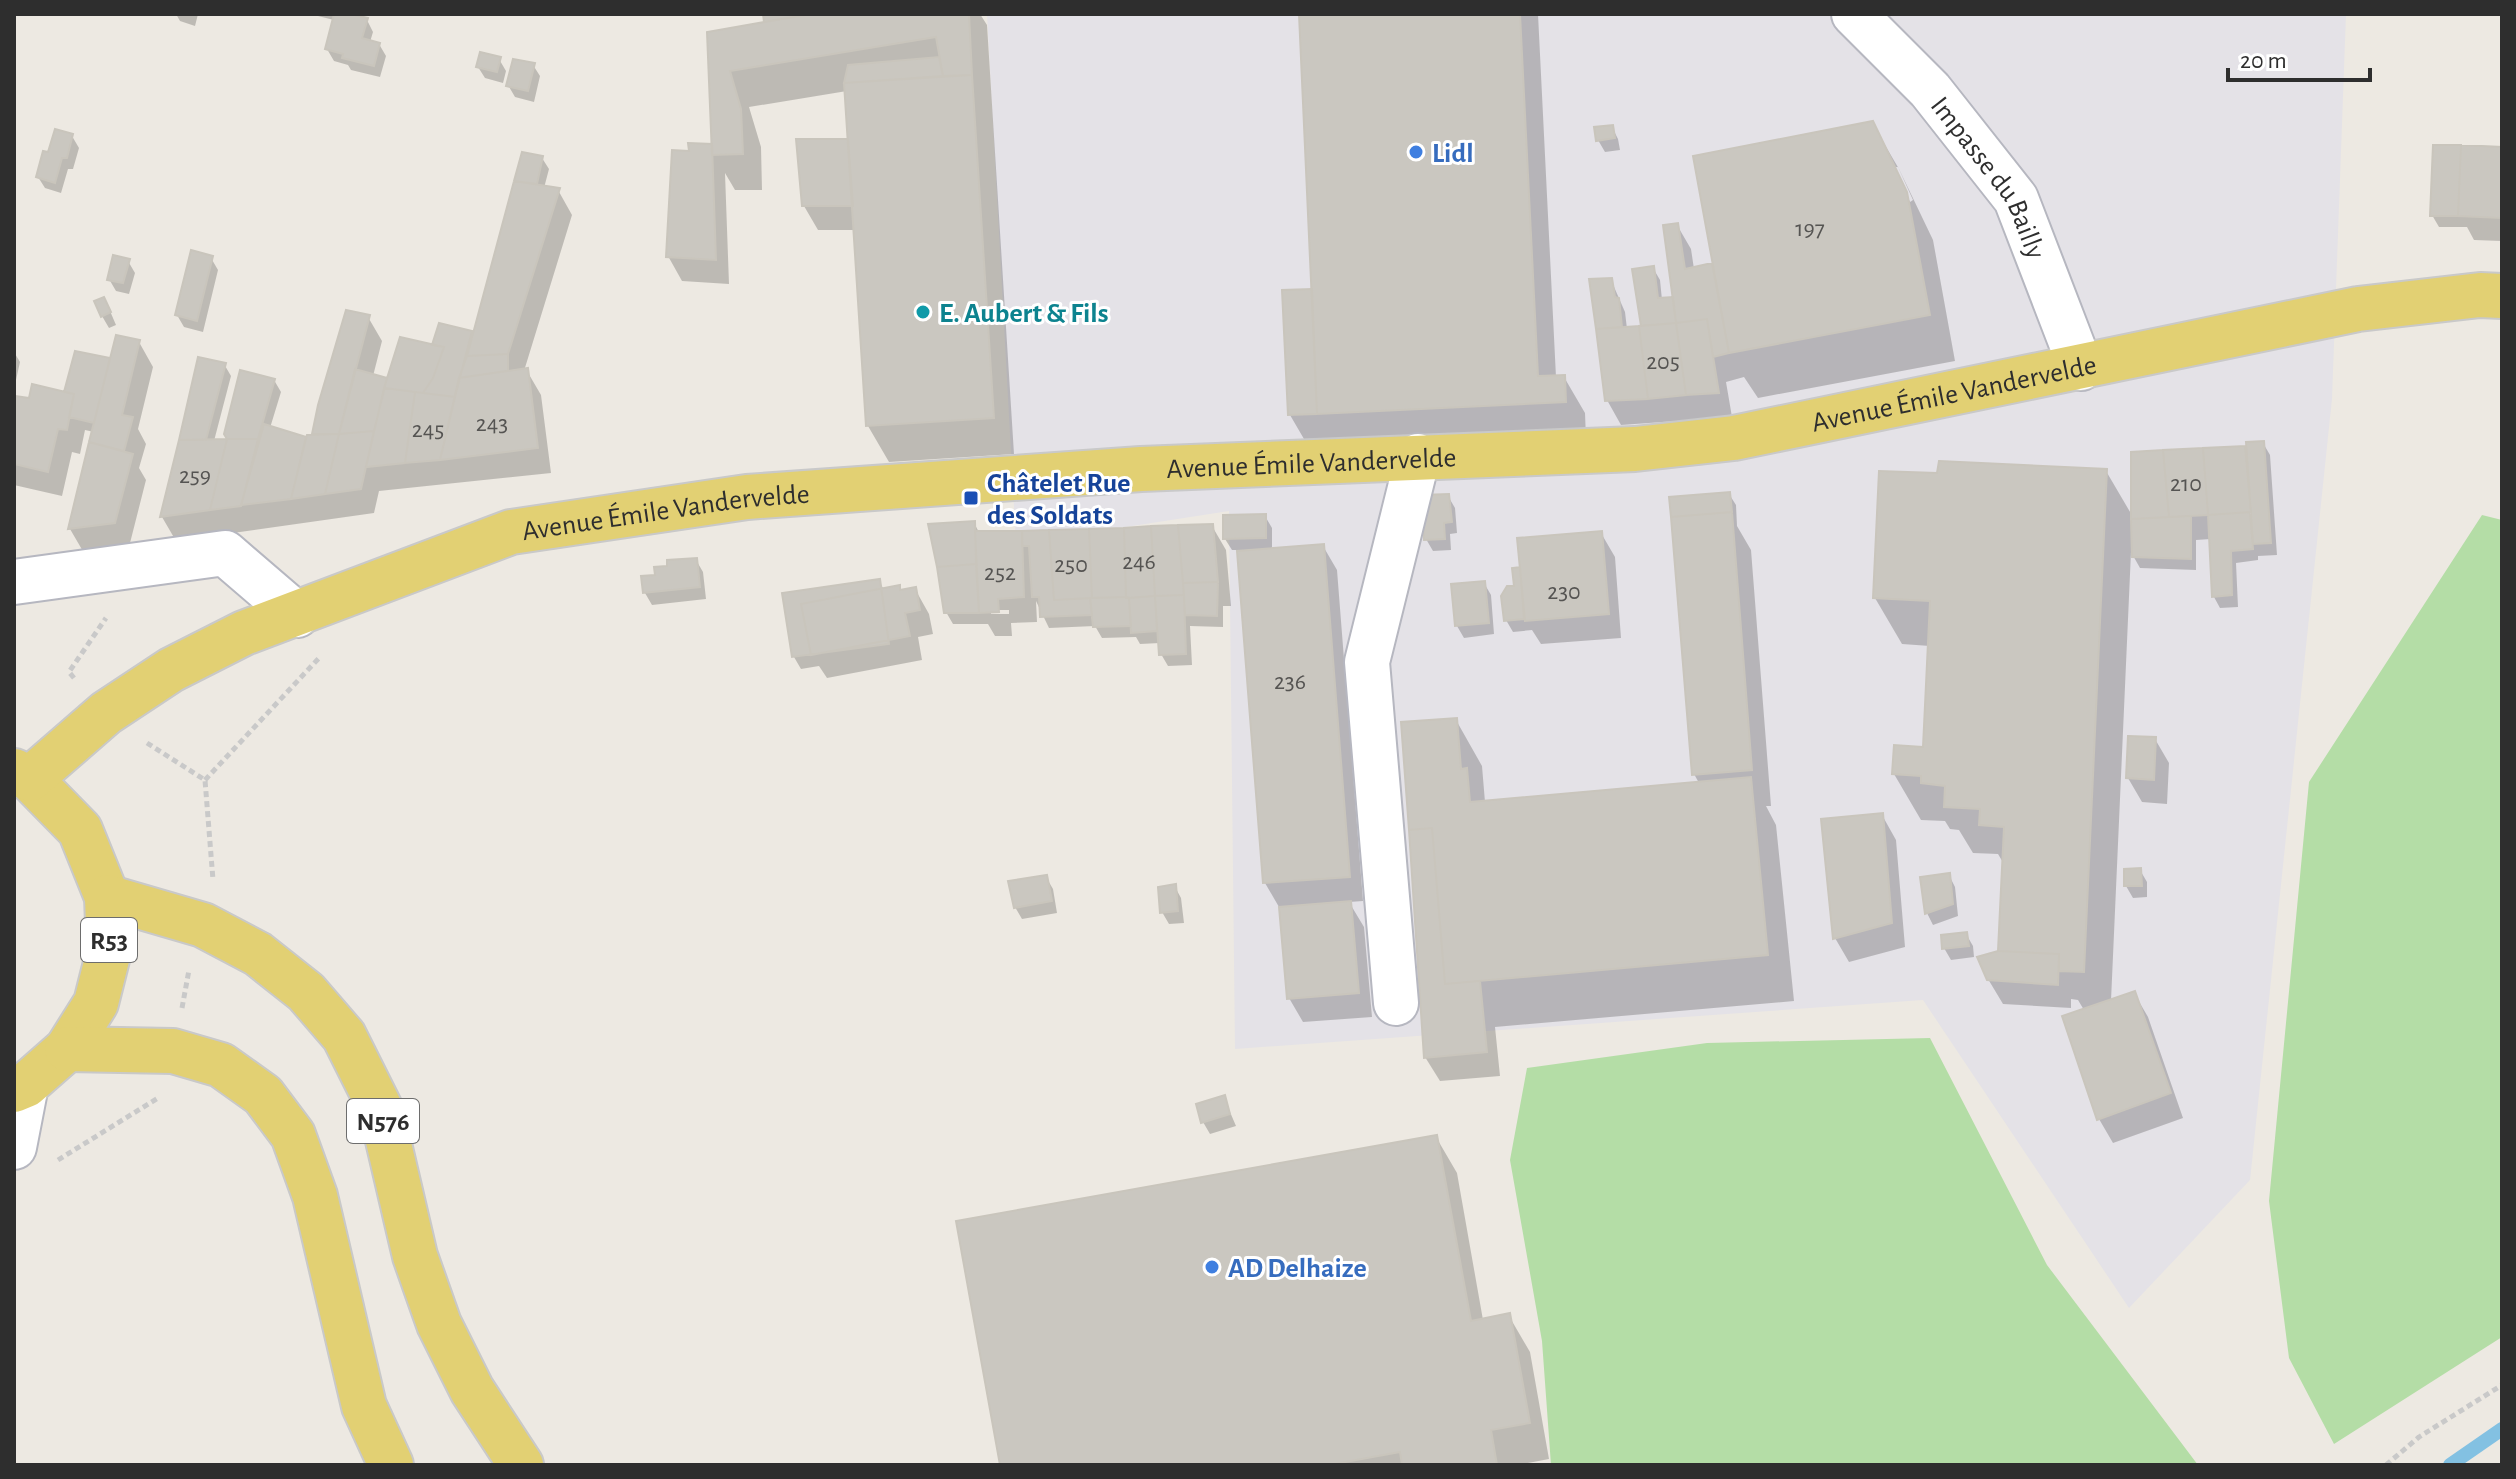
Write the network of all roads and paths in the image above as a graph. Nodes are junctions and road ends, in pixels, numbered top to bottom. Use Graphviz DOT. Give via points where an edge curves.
graph roads {
  1 [pos="1854,14"];
  2 [pos="2502,296"];
  3 [pos="2081,368"];
  4 [pos="1418,456"];
  5 [pos="14,582"];
  6 [pos="297,615"];
  7 [pos="22,775"];
  8 [pos="107,897"];
  9 [pos="1396,1003"];
  10 [pos="67,1049"];
  11 [pos="20,1088"];
  12 [pos="14,1147"];
  13 [pos="2502,1385"];
  14 [pos="391,1465"];
  15 [pos="521,1465"];
  16 [pos="2386,1465"];
  1 -- 3 [label="street, Impasse du Bailly" via="1930,90 2016,199"];
  2 -- 3 [label="main road, Avenue Émile Vandervelde" via="2358,309"];
  3 -- 4 [label="main road, Avenue Émile Vandervelde" via="1734,438 1635,449"];
  4 -- 6 [label="main road, Avenue Émile Vandervelde" via="1141,469 733,499 511,532"];
  4 -- 9 [label="street" via="1367,662"];
  5 -- 6 [label="street" via="225,553"];
  6 -- 7 [label="main road, Avenue Émile Vandervelde" via="244,633 171,670"];
  7 -- 8 [label="main road, R53" via="80,830"];
  8 -- 10 [label="main road, R53" via="109,951 96,1003"];
  8 -- 15 [label="main road, N576" via="203,925 258,954 306,992 344,1036 381,1110 415,1256 439,1324 472,1390"];
  10 -- 11 [label="main road, R53"];
  10 -- 14 [label="main road" via="173,1051 221,1065 263,1095 293,1135 315,1196 364,1406"];
  11 -- 12 [label="street"];
  13 -- 16 [label="path" via="2419,1437"];
}
